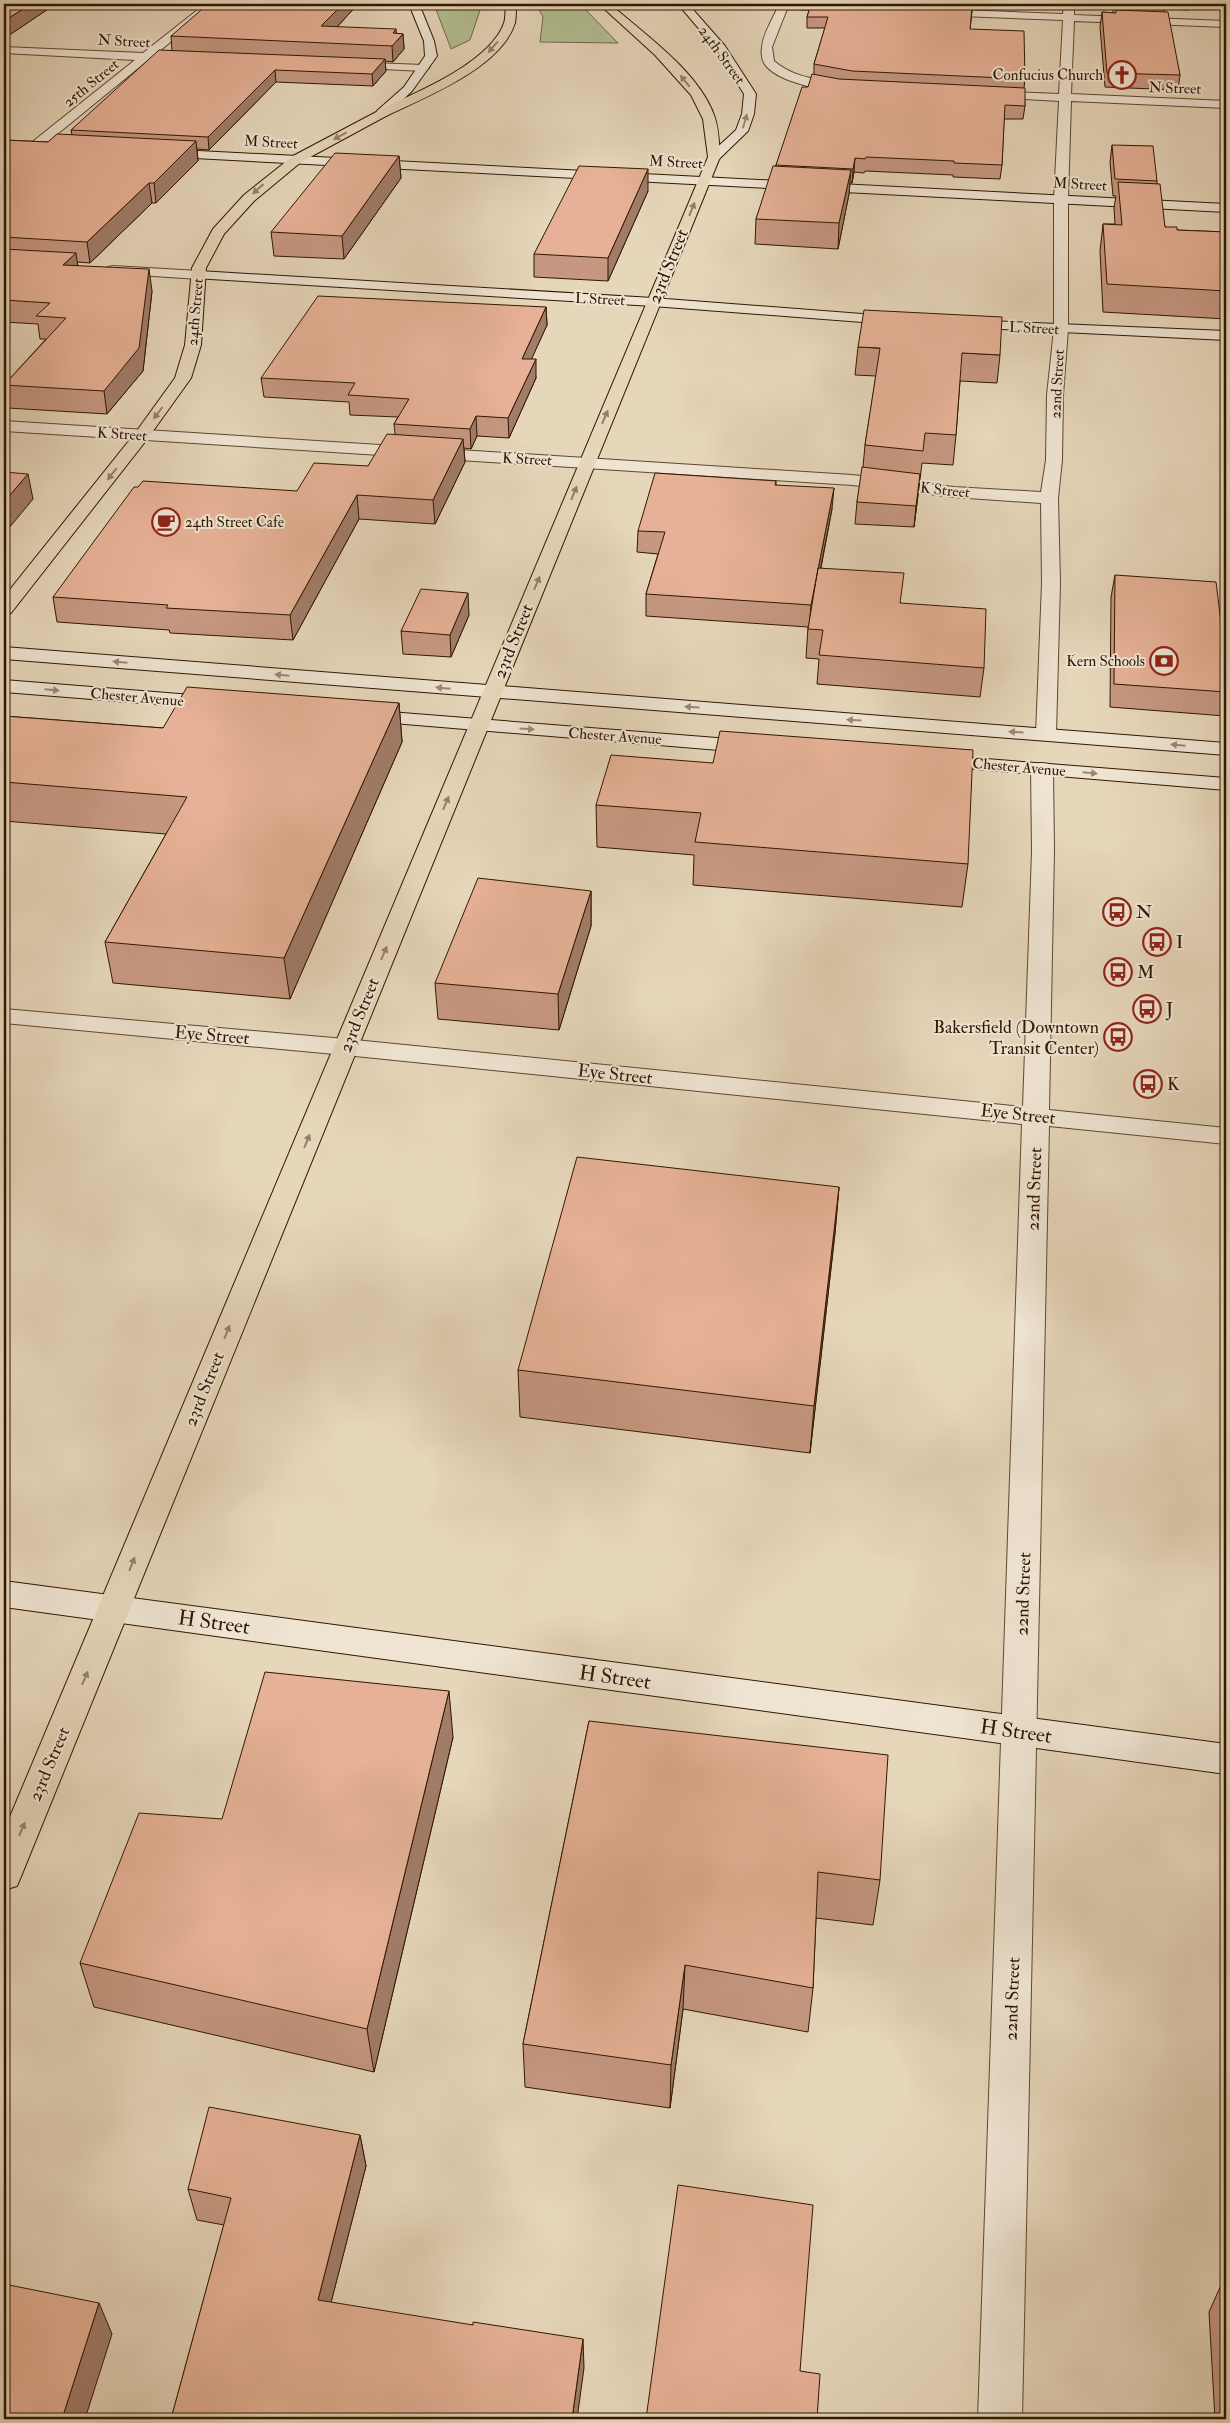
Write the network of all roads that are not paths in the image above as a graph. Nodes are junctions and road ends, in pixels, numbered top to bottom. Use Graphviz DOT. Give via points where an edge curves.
graph roads {
  1 [pos="211,4"];
  2 [pos="414,4"];
  3 [pos="511,4"];
  4 [pos="604,4"];
  5 [pos="610,4"];
  6 [pos="683,4"];
  7 [pos="739,4"];
  8 [pos="784,5"];
  9 [pos="862,9"];
  10 [pos="1069,11"];
  11 [pos="921,12"];
  12 [pos="623,22"];
  13 [pos="1226,24"];
  14 [pos="4,50"];
  15 [pos="147,57"];
  16 [pos="197,59"];
  17 [pos="334,64"];
  18 [pos="423,68"];
  19 [pos="861,88"];
  20 [pos="977,94"];
  21 [pos="1065,98"];
  22 [pos="1226,105"];
  23 [pos="382,113"];
  24 [pos="20,145"];
  25 [pos="35,146"];
  26 [pos="53,147"];
  27 [pos="145,152"];
  28 [pos="714,157"];
  29 [pos="297,160"];
  30 [pos="704,180"];
  31 [pos="1061,199"];
  32 [pos="1226,208"];
  33 [pos="100,270"];
  34 [pos="199,275"];
  35 [pos="653,302"];
  36 [pos="916,322"];
  37 [pos="945,323"];
  38 [pos="1061,329"];
  39 [pos="1226,336"];
  40 [pos="4,426"];
  41 [pos="142,435"];
  42 [pos="587,462"];
  43 [pos="1049,498"];
  44 [pos="4,609"];
  45 [pos="4,653"];
  46 [pos="4,686"];
  47 [pos="492,692"];
  48 [pos="231,705"];
  49 [pos="340,714"];
  50 [pos="479,725"];
  51 [pos="1046,734"];
  52 [pos="775,748"];
  53 [pos="1226,749"];
  54 [pos="913,759"];
  55 [pos="1042,769"];
  56 [pos="1226,784"];
  57 [pos="4,1016"];
  58 [pos="345,1047"];
  59 [pos="1036,1116"];
  60 [pos="1226,1136"];
  61 [pos="4,1594"];
  62 [pos="114,1609"];
  63 [pos="1019,1732"];
  64 [pos="1226,1759"];
  65 [pos="4,1874"];
  66 [pos="1000,2419"];
  1 -- 15 [label="street, 25th Street"];
  2 -- 18 [label="street, 24th Street" via="429,41 431,56"];
  3 -- 23 [label="main road, one-way" via="513,12 507,29 482,58 455,76"];
  4 -- 12 [label="main road"];
  5 -- 12 [label="main road"];
  28 -- 6 [label="street, 24th Street, one-way" via="742,131 750,94 721,48"];
  7 -- 8 [label="street"];
  8 -- 9 [label="street"];
  8 -- 19 [label="street" via="766,55 776,70 816,84"];
  10 -- 11 [label="street"];
  10 -- 13 [label="street"];
  10 -- 21 [label="street, 22nd Street"];
  28 -- 12 [label="main road, one-way" via="705,108 663,57"];
  14 -- 15 [label="street, N Street"];
  15 -- 16 [label="street, N Street"];
  15 -- 25 [label="street, 25th Street"];
  17 -- 18 [label="street"];
  18 -- 23 [label="street, 24th Street" via="408,89"];
  20 -- 21 [label="street, N Street"];
  21 -- 22 [label="street, N Street"];
  21 -- 31 [label="street, 22nd Street"];
  23 -- 29 [label="main road, 24th Street, one-way"];
  24 -- 25 [label="street"];
  25 -- 26 [label="street"];
  27 -- 29 [label="street, M Street"];
  28 -- 30 [label="main road, 23rd Street"];
  29 -- 30 [label="street, M Street"];
  29 -- 34 [label="main road, 24th Street, one-way" via="266,182 232,215 207,251"];
  30 -- 31 [label="street, M Street"];
  35 -- 30 [label="main road, 23rd Street, one-way"];
  31 -- 32 [label="street, M Street"];
  31 -- 38 [label="street, 22nd Street"];
  33 -- 34 [label="street, L Street"];
  34 -- 35 [label="street, L Street"];
  34 -- 41 [label="main road, 24th Street, one-way" via="193,345 188,365 175,391"];
  35 -- 36 [label="street, L Street"];
  42 -- 35 [label="main road, 23rd Street, one-way"];
  37 -- 38 [label="street, L Street"];
  38 -- 39 [label="street, L Street"];
  38 -- 43 [label="street, 22nd Street"];
  40 -- 41 [label="street, K Street"];
  41 -- 42 [label="street, K Street"];
  41 -- 44 [label="main road, 24th Street, one-way"];
  42 -- 43 [label="street, K Street" via="852,480 954,492"];
  47 -- 42 [label="main road, 23rd Street, one-way"];
  43 -- 51 [label="street, 22nd Street" via="1051,583"];
  47 -- 45 [label="street, Chester Avenue, one-way"];
  46 -- 48 [label="street, Chester Avenue, one-way"];
  47 -- 50 [label="main road, 23rd Street"];
  51 -- 47 [label="street, Chester Avenue, one-way"];
  49 -- 50 [label="street, Chester Avenue"];
  50 -- 52 [label="street, Chester Avenue, one-way"];
  58 -- 50 [label="main road, 23rd Street, one-way"];
  53 -- 51 [label="street, Chester Avenue, one-way"];
  54 -- 55 [label="street, Chester Avenue"];
  55 -- 56 [label="street, Chester Avenue, one-way"];
  55 -- 59 [label="street, 22nd Street"];
  57 -- 58 [label="street, Eye Street"];
  58 -- 59 [label="street, Eye Street"];
  62 -- 58 [label="main road, 23rd Street, one-way"];
  59 -- 60 [label="street, Eye Street"];
  59 -- 63 [label="street, 22nd Street"];
  61 -- 62 [label="street, H Street"];
  62 -- 63 [label="street, H Street"];
  65 -- 62 [label="main road, 23rd Street, one-way"];
  63 -- 64 [label="street, H Street"];
  63 -- 66 [label="street, 22nd Street"];
}
